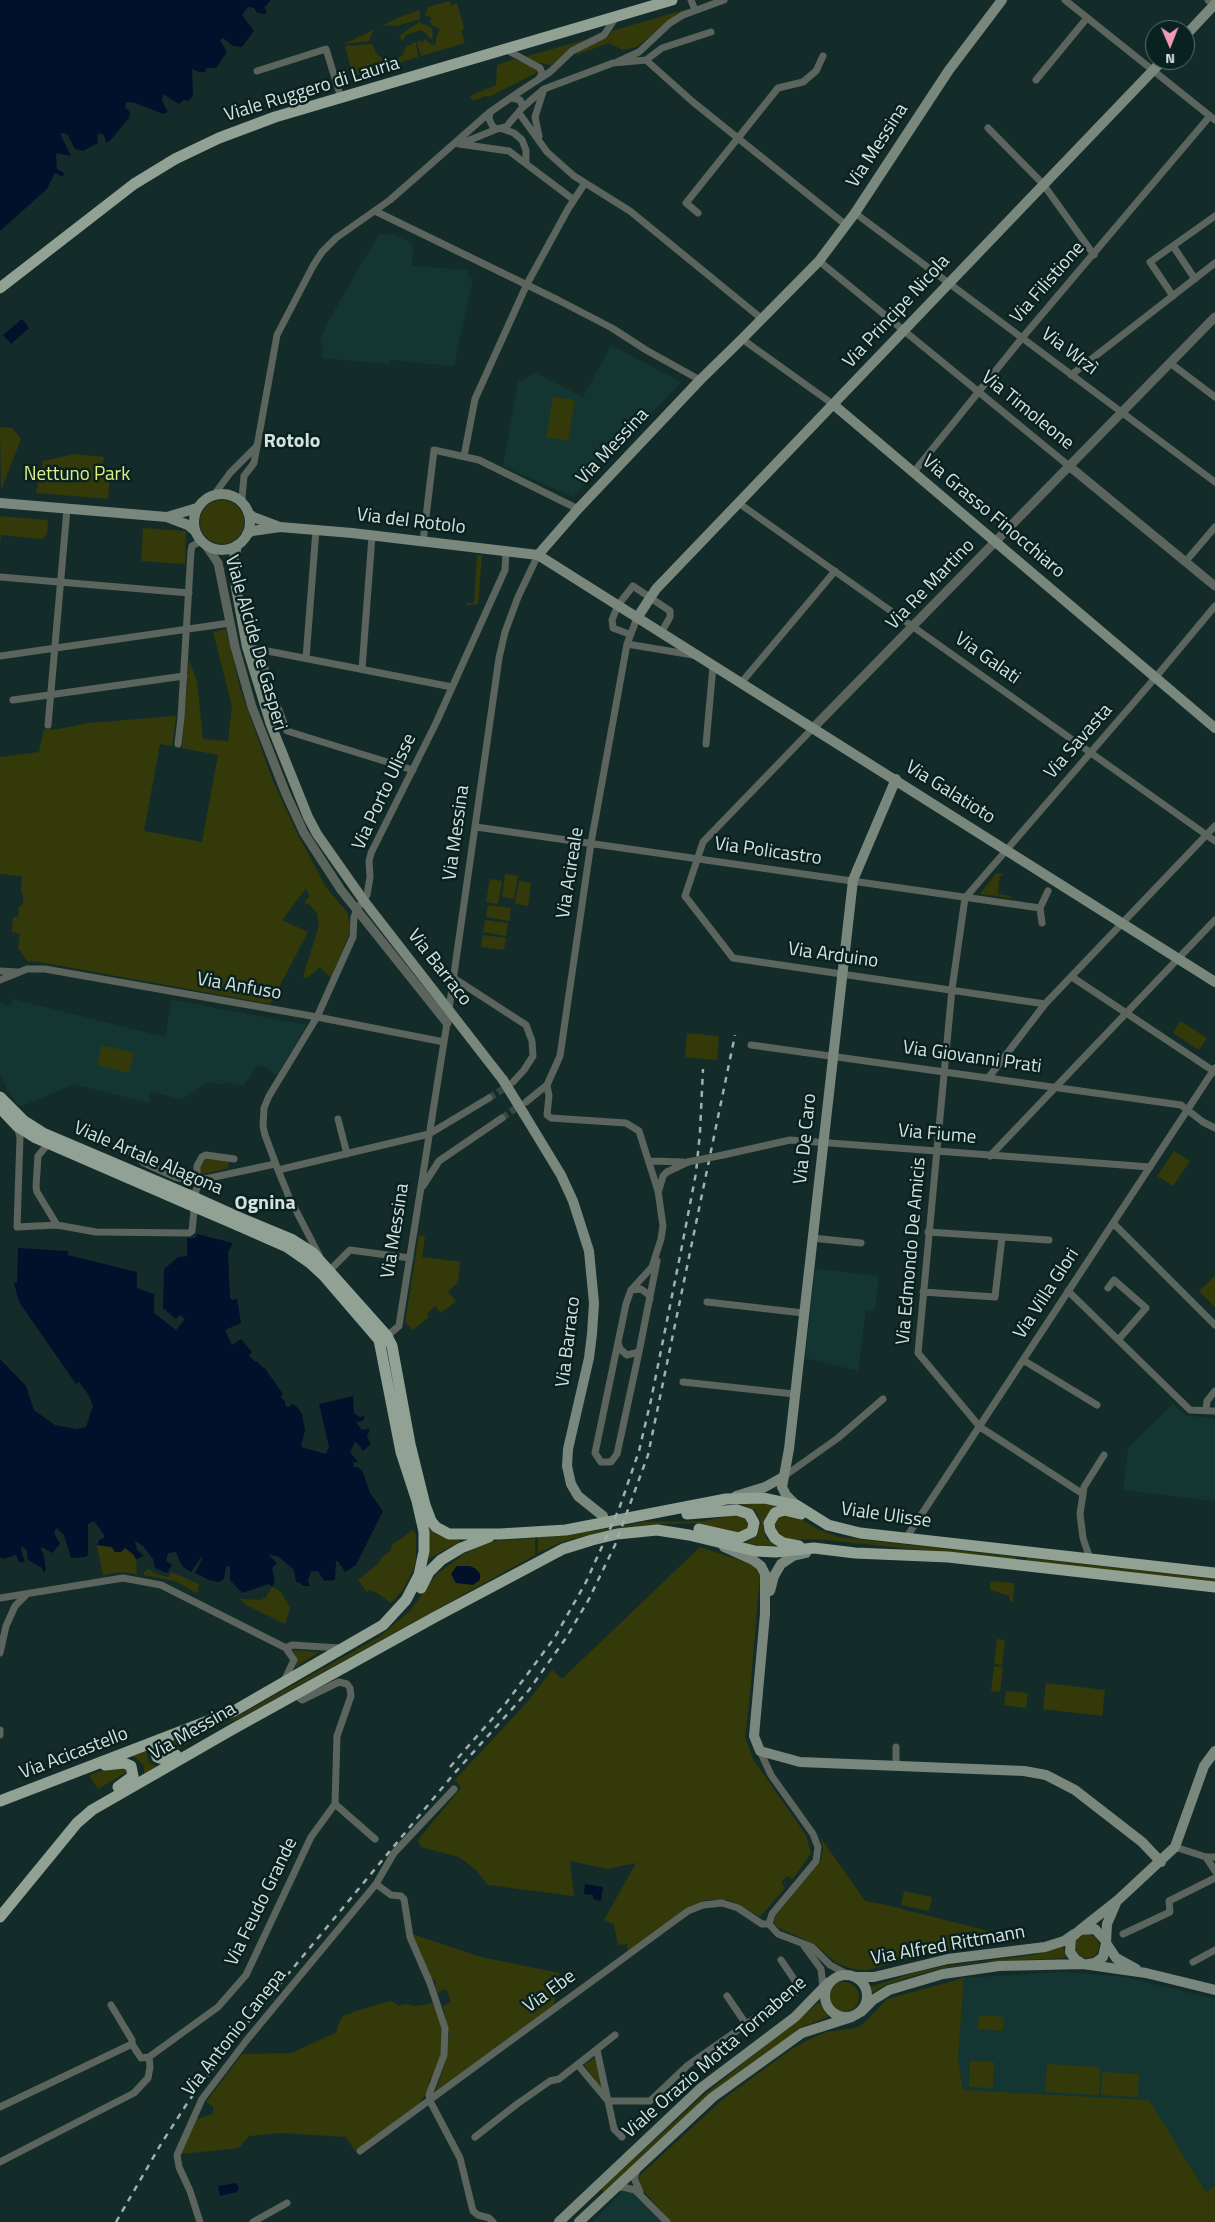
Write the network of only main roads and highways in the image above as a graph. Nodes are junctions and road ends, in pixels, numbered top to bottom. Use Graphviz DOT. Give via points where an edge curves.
graph roads {
  1 [pos="672,0"];
  2 [pos="1002,0"];
  3 [pos="1212,3"];
  4 [pos="1195,24"];
  5 [pos="1154,70"];
  6 [pos="0,288"];
  7 [pos="834,405"];
  8 [pos="0,503"];
  9 [pos="197,508"];
  10 [pos="246,508"];
  11 [pos="168,517"];
  12 [pos="280,527"];
  13 [pos="196,531"];
  14 [pos="247,534"];
  15 [pos="237,545"];
  16 [pos="538,555"];
  17 [pos="637,618"];
  18 [pos="1215,728"];
  19 [pos="896,779"];
  20 [pos="360,905"];
  21 [pos="1215,982"];
  22 [pos="0,1096"];
  23 [pos="0,1108"];
  24 [pos="191,1196"];
  25 [pos="238,1221"];
  26 [pos="374,1327"];
  27 [pos="783,1477"];
  28 [pos="726,1499"];
  29 [pos="796,1505"];
  30 [pos="644,1516"];
  31 [pos="607,1518"];
  32 [pos="819,1521"];
  33 [pos="657,1530"];
  34 [pos="500,1534"];
  35 [pos="702,1538"];
  36 [pos="819,1549"];
  37 [pos="1215,1573"];
  38 [pos="1215,1586"];
  39 [pos="765,1614"];
  40 [pos="383,1625"];
  41 [pos="233,1729"];
  42 [pos="160,1739"];
  43 [pos="1215,1751"];
  44 [pos="87,1768"];
  45 [pos="0,1801"];
  46 [pos="104,1803"];
  47 [pos="1161,1862"];
  48 [pos="1118,1900"];
  49 [pos="0,1917"];
  50 [pos="1077,1932"];
  51 [pos="1106,1942"];
  52 [pos="1085,1964"];
  53 [pos="1146,1973"];
  54 [pos="852,1976"];
  55 [pos="826,1989"];
  56 [pos="1215,1990"];
  57 [pos="856,2014"];
  58 [pos="559,2222"];
  59 [pos="579,2222"];
  1 -- 6 [label="main road, Viale Ruggero di Lauria" via="254,124 175,159 134,184"];
  2 -- 16 [label="main road, Via Messina" via="949,70 855,214 819,261 700,380"];
  3 -- 4 [label="main road"];
  5 -- 7 [label="main road, Via Principe Nicola" via="948,282"];
  7 -- 17 [label="main road, Via Principe Nicola" via="654,593"];
  7 -- 18 [label="main road, Via Grasso Finocchiaro"];
  8 -- 11 [label="main road"];
  9 -- 10 [label="main road" via="214,495 230,495"];
  9 -- 11 [label="main road"];
  9 -- 13 [label="main road"];
  10 -- 12 [label="main road" via="253,517"];
  10 -- 14 [label="main road" via="250,527"];
  11 -- 13 [label="main road"];
  12 -- 14 [label="main road"];
  12 -- 16 [label="main road, Via del Rotolo"];
  13 -- 15 [label="main road" via="203,543 221,550"];
  14 -- 15 [label="main road"];
  15 -- 20 [label="main road, Viale Alcide De Gasperi" via="233,562 247,647 271,725 308,817"];
  16 -- 17 [label="main road, Via Galatioto"];
  17 -- 19 [label="main road, Via Galatioto"];
  19 -- 21 [label="main road, Via Galatioto"];
  19 -- 27 [label="main road, Via De Caro" via="852,880"];
  20 -- 31 [label="main road, Via Barraco, bridge" via="508,1081 561,1175 576,1210 589,1251 594,1303 589,1358 567,1466 578,1496"];
  22 -- 24 [label="main road, Viale Artale Alagona" via="24,1121 43,1133"];
  23 -- 24 [label="main road, Viale Artale Alagona" via="17,1126 48,1144"];
  24 -- 25 [label="main road, Viale Artale Alagona, bridge"];
  25 -- 26 [label="main road, Viale Artale Alagona" via="298,1254"];
  25 -- 26 [label="main road, Viale Artale Alagona" via="291,1239 313,1253"];
  26 -- 34 [label="main road" via="387,1336 392,1346 420,1486 432,1521 436,1527 450,1534"];
  26 -- 40 [label="main road, Via Messina" via="424,1542 419,1575 406,1600"];
  27 -- 28 [label="main road" via="766,1487"];
  27 -- 29 [label="main road, Via De Caro" via="783,1490"];
  28 -- 29 [label="main road, Viale Ulisse" via="764,1498"];
  28 -- 30 [label="main road, Viale Ulisse"];
  29 -- 32 [label="main road, Viale Ulisse"];
  30 -- 31 [label="main road, Viale Ulisse"];
  30 -- 33 [label="main road" via="737,1510 749,1514 754,1522 752,1532 738,1538 698,1529"];
  31 -- 34 [label="main road, Viale Ulisse" via="566,1530"];
  32 -- 36 [label="main road" via="784,1510 776,1514 770,1523 772,1534 778,1541"];
  32 -- 37 [label="main road, Viale Ulisse" via="841,1529 906,1538"];
  33 -- 35 [label="main road"];
  33 -- 41 [label="main road, Via Messina" via="617,1534 563,1549"];
  34 -- 40 [label="main road" via="472,1543 441,1560 429,1572 409,1606 400,1616"];
  35 -- 36 [label="main road" via="755,1551"];
  35 -- 39 [label="main road" via="761,1566 765,1578"];
  36 -- 38 [label="main road, Viale Ulisse" via="948,1557"];
  36 -- 39 [label="main road" via="799,1554 781,1564 772,1581"];
  39 -- 47 [label="main road" via="754,1736 760,1751 800,1762 1024,1771 1055,1778 1135,1837"];
  40 -- 42 [label="main road, Via Messina" via="234,1711"];
  41 -- 42 [label="main road" via="214,1732 166,1760 156,1755 155,1748"];
  41 -- 46 [label="main road, Via Messina"];
  42 -- 44 [label="main road, Via Acicastello"];
  43 -- 47 [label="main road, Via Alfred Rittmann" via="1204,1766 1175,1847"];
  44 -- 45 [label="main road, Via Acicastello"];
  44 -- 46 [label="main road" via="124,1763 133,1770 133,1776 111,1791"];
  46 -- 49 [label="main road, Via Messina" via="77,1823"];
  47 -- 48 [label="main road, Via Alfred Rittmann"];
  48 -- 50 [label="main road, Via Alfred Rittmann"];
  48 -- 51 [label="main road" via="1109,1917"];
  50 -- 51 [label="main road" via="1095,1929"];
  50 -- 52 [label="main road" via="1070,1943 1070,1952"];
  50 -- 54 [label="main road, Via Alfred Rittmann" via="1064,1941 1045,1947 948,1959 874,1977"];
  51 -- 52 [label="main road" via="1105,1953 1100,1960"];
  51 -- 53 [label="main road" via="1121,1962"];
  52 -- 53 [label="main road, Via Alfred Rittmann"];
  52 -- 57 [label="main road, Via Alfred Rittmann" via="999,1966 943,1974 889,1990"];
  53 -- 56 [label="main road"];
  54 -- 55 [label="main road" via="839,1976"];
  54 -- 57 [label="main road" via="866,1990 867,2001"];
  55 -- 57 [label="main road" via="827,2007 835,2015"];
  55 -- 58 [label="main road, Viale Orazio Motta Tornabene" via="795,2017 701,2088"];
  57 -- 59 [label="main road, Viale Orazio Motta Tornabene" via="811,2028 713,2097"];
}
